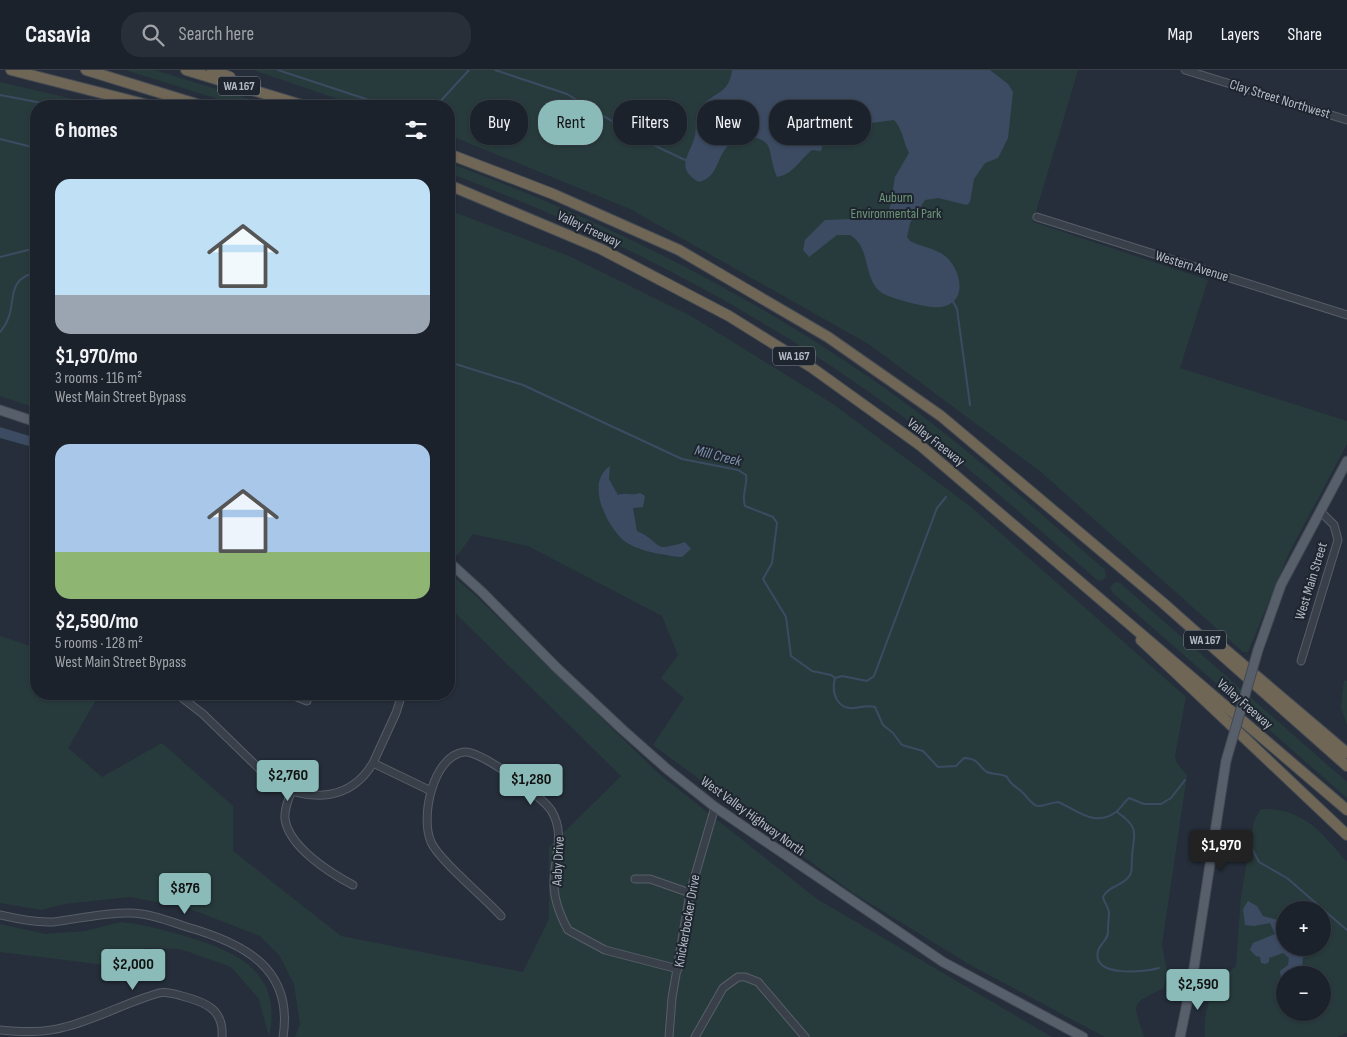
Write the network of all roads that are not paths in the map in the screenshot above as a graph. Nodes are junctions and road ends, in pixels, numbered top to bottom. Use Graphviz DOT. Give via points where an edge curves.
graph roads {
  1 [pos="11,70"];
  2 [pos="86,70"];
  3 [pos="186,70"];
  4 [pos="212,70"];
  5 [pos="1185,70"];
  6 [pos="128,100"];
  7 [pos="184,100"];
  8 [pos="284,100"];
  9 [pos="286,100"];
  10 [pos="1347,120"];
  11 [pos="455,156"];
  12 [pos="455,187"];
  13 [pos="1038,217"];
  14 [pos="1347,315"];
  15 [pos="0,410"];
  16 [pos="30,420"];
  17 [pos="1347,461"];
  18 [pos="1320,511"];
  19 [pos="455,567"];
  20 [pos="1097,595"];
  21 [pos="1172,611"];
  22 [pos="1301,661"];
  23 [pos="184,700"];
  24 [pos="400,700"];
  25 [pos="1347,753"];
  26 [pos="373,763"];
  27 [pos="1347,766"];
  28 [pos="431,791"];
  29 [pos="291,792"];
  30 [pos="715,807"];
  31 [pos="1347,810"];
  32 [pos="1347,834"];
  33 [pos="635,879"];
  34 [pos="353,886"];
  35 [pos="690,893"];
  36 [pos="0,914"];
  37 [pos="501,916"];
  38 [pos="678,969"];
  39 [pos="0,1030"];
  40 [pos="222,1037"];
  41 [pos="283,1037"];
  42 [pos="669,1037"];
  43 [pos="696,1037"];
  44 [pos="805,1037"];
  45 [pos="1083,1037"];
  46 [pos="1180,1037"];
  1 -- 6 [label="highway"];
  2 -- 7 [label="highway, WA 167"];
  3 -- 8 [label="highway, WA 167"];
  4 -- 9 [label="highway"];
  5 -- 10 [label="street, Clay Street Northwest"];
  11 -- 21 [label="highway, Valley Freeway / WA 167" via="553,194 679,250 828,337 941,416"];
  12 -- 20 [label="highway, Valley Freeway / WA 167" via="601,248 729,316 811,367 922,446"];
  13 -- 14 [label="street, Western Avenue"];
  15 -- 16 [label="main road"];
  17 -- 18 [label="main road"];
  18 -- 22 [label="street, West Main Street" via="1334,525 1338,540"];
  18 -- 46 [label="main road, bridge" via="1282,585 1258,650 1226,761"];
  19 -- 30 [label="main road, West Valley Highway North" via="623,730"];
  20 -- 31 [label="highway, Valley Freeway / WA 167"];
  20 -- 32 [label="highway" via="1156,656"];
  21 -- 25 [label="highway" via="1246,666"];
  21 -- 27 [label="highway, Valley Freeway / WA 167"];
  23 -- 29 [label="street" via="276,785"];
  24 -- 26 [label="street"];
  26 -- 28 [label="street"];
  26 -- 29 [label="street" via="359,782 345,790 330,795"];
  28 -- 37 [label="street, Aaby Drive" via="427,822 431,843"];
  28 -- 38 [label="street, Aaby Drive" via="446,762 454,755 465,752 484,758 538,797 550,808 556,820 560,832 554,885 568,930 604,950"];
  29 -- 34 [label="street" via="285,820 292,835 327,871"];
  30 -- 35 [label="street, Knickerbocker Drive"];
  30 -- 45 [label="main road, West Valley Highway North" via="943,962"];
  33 -- 35 [label="street" via="650,879"];
  35 -- 38 [label="street, Knickerbocker Drive"];
  36 -- 41 [label="street" via="51,922 112,913 143,914 223,938 246,949 275,982 284,1011"];
  38 -- 42 [label="street, Knickerbocker Drive"];
  39 -- 40 [label="street" via="42,1031 67,1027 160,992 199,1001 213,1008 219,1016"];
  43 -- 44 [label="street" via="724,988 738,977 758,982"];
}
